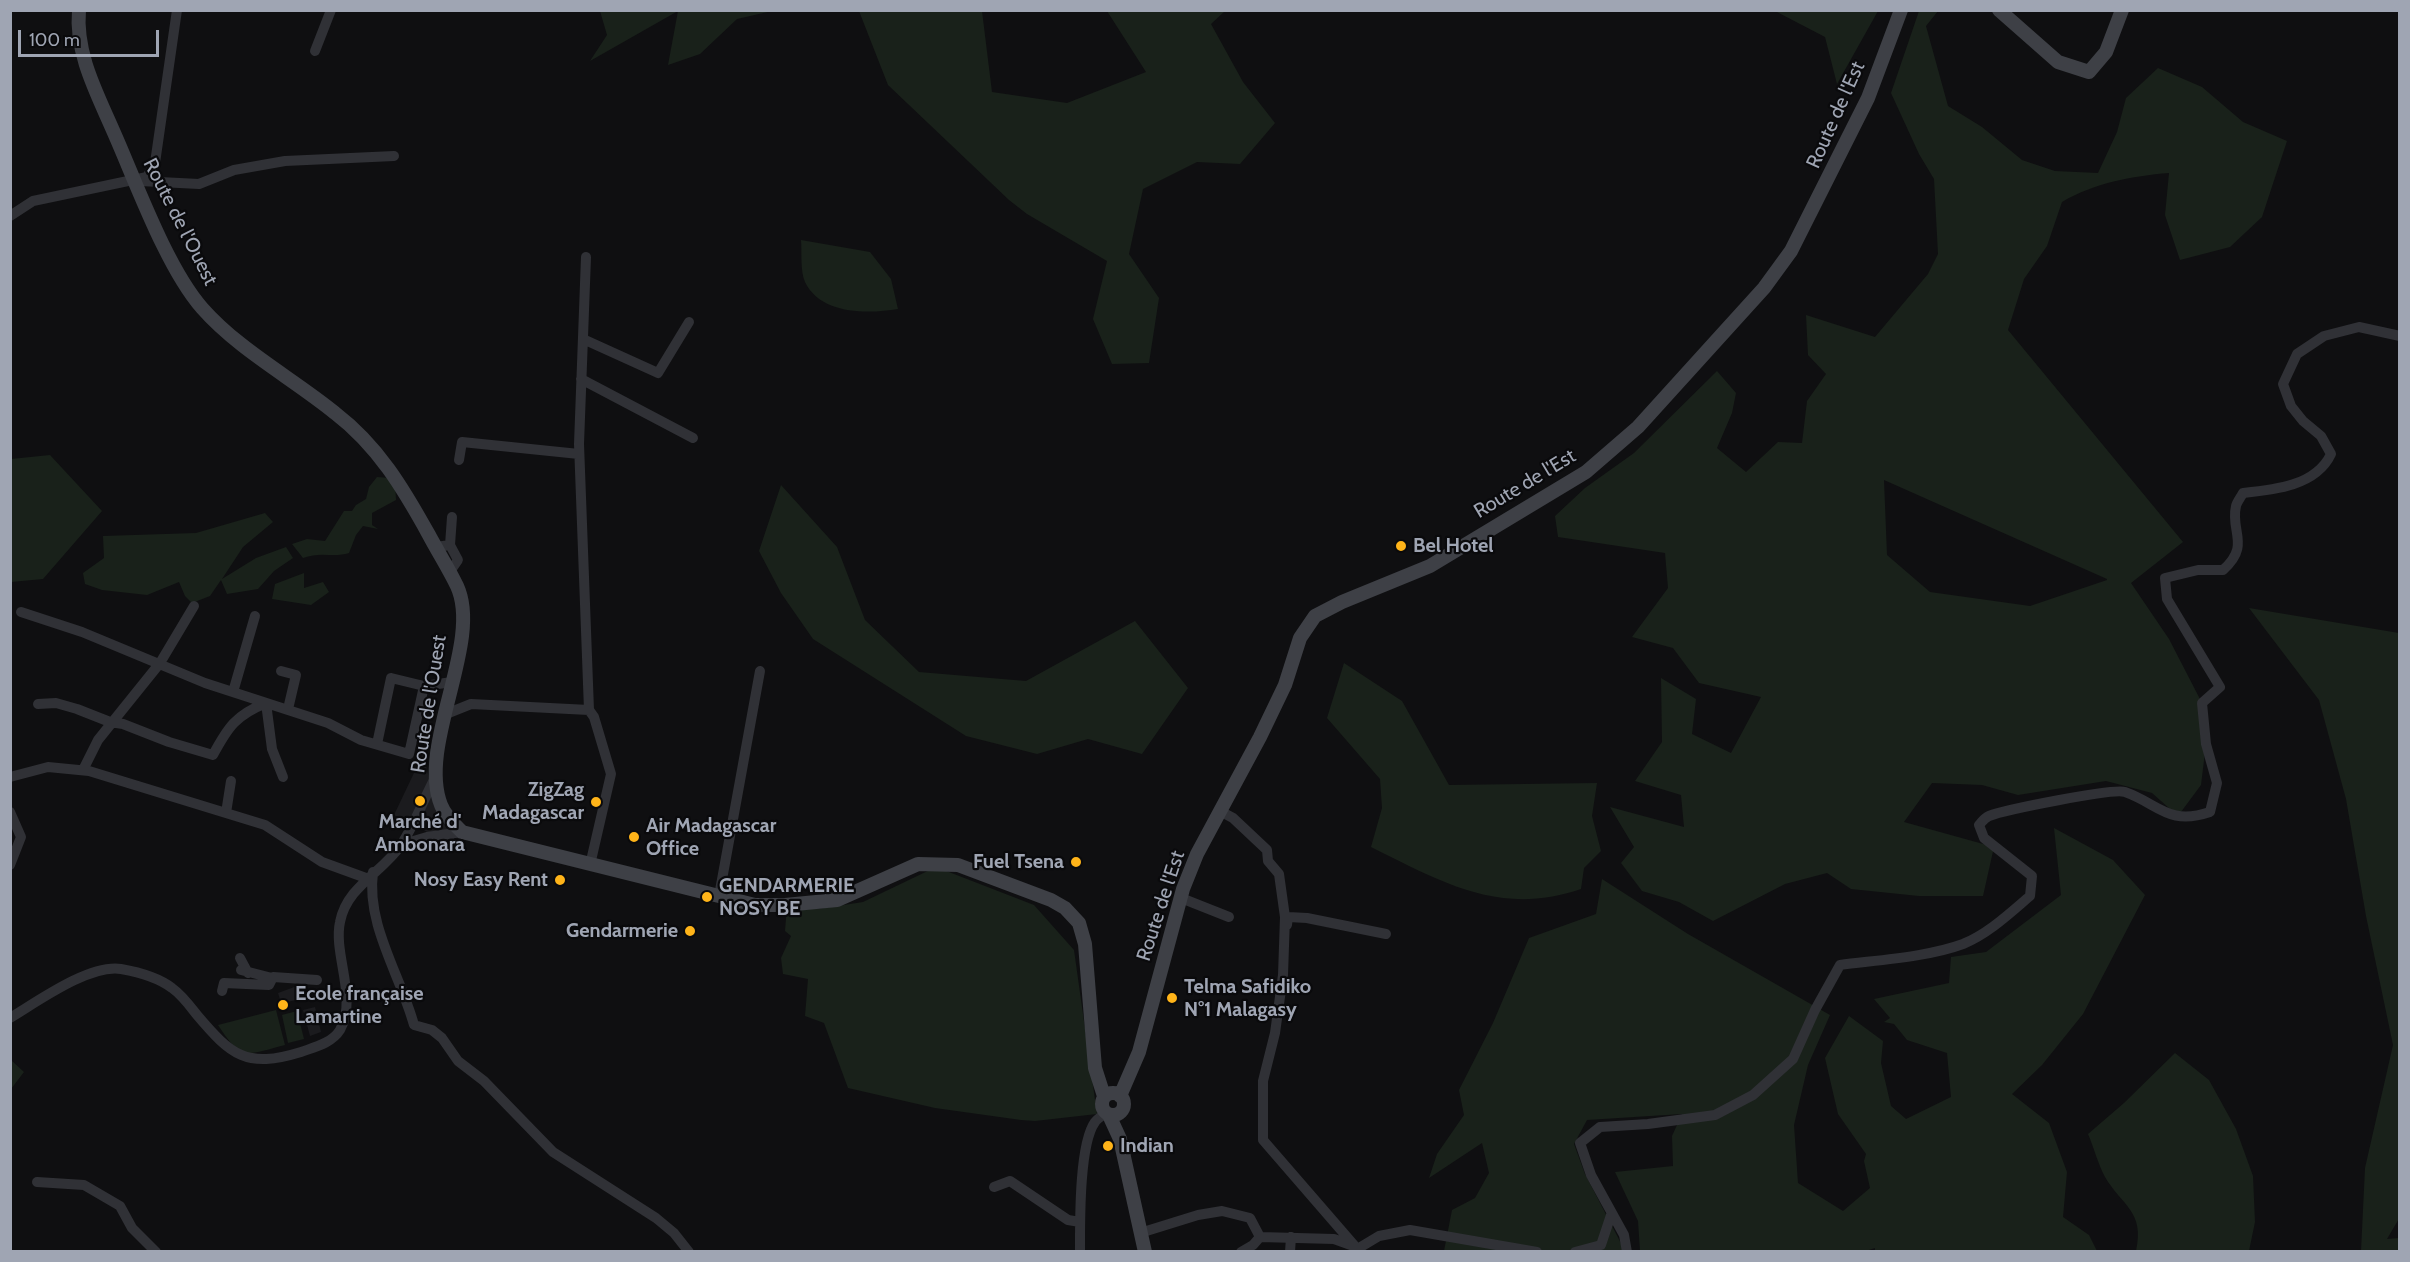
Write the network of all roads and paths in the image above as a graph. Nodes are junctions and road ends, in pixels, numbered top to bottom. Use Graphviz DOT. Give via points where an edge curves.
graph roads {
  1 [pos="79,10"];
  2 [pos="177,10"];
  3 [pos="331,10"];
  4 [pos="1901,10"];
  5 [pos="1999,10"];
  6 [pos="2122,10"];
  7 [pos="315,51"];
  8 [pos="394,156"];
  9 [pos="135,180"];
  10 [pos="10,216"];
  11 [pos="586,257"];
  12 [pos="689,322"];
  13 [pos="2400,336"];
  14 [pos="583,339"];
  15 [pos="581,379"];
  16 [pos="693,438"];
  17 [pos="579,454"];
  18 [pos="459,460"];
  19 [pos="452,517"];
  20 [pos="443,546"];
  21 [pos="194,606"];
  22 [pos="21,612"];
  23 [pos="255,616"];
  24 [pos="160,663"];
  25 [pos="281,671"];
  26 [pos="760,671"];
  27 [pos="452,682"];
  28 [pos="424,686"];
  29 [pos="233,692"];
  30 [pos="266,703"];
  31 [pos="38,704"];
  32 [pos="288,709"];
  33 [pos="589,710"];
  34 [pos="446,714"];
  35 [pos="110,722"];
  36 [pos="377,744"];
  37 [pos="83,770"];
  38 [pos="436,776"];
  39 [pos="10,777"];
  40 [pos="283,777"];
  41 [pos="231,781"];
  42 [pos="1220,811"];
  43 [pos="10,812"];
  44 [pos="226,813"];
  45 [pos="462,832"];
  46 [pos="400,845"];
  47 [pos="10,865"];
  48 [pos="590,865"];
  49 [pos="370,875"];
  50 [pos="719,896"];
  51 [pos="1180,898"];
  52 [pos="1229,917"];
  53 [pos="1286,934"];
  54 [pos="1386,934"];
  55 [pos="240,958"];
  56 [pos="272,978"];
  57 [pos="317,980"];
  58 [pos="222,991"];
  59 [pos="10,1018"];
  60 [pos="1113,1107"];
  61 [pos="37,1182"];
  62 [pos="994,1187"];
  63 [pos="1611,1215"];
  64 [pos="1080,1222"];
  65 [pos="1140,1233"];
  66 [pos="1292,1237"];
  67 [pos="1260,1238"];
  68 [pos="143,1246"];
  69 [pos="1359,1250"];
  70 [pos="156,1251"];
  71 [pos="688,1251"];
  72 [pos="1080,1251"];
  73 [pos="1145,1251"];
  74 [pos="1241,1251"];
  75 [pos="1290,1251"];
  76 [pos="1537,1251"];
  77 [pos="1575,1251"];
  78 [pos="1627,1251"];
  1 -- 9 [label="main road, Route de l'Ouest" via="82,56"];
  2 -- 9 [label="street" via="155,163 147,177"];
  3 -- 7 [label="street"];
  4 -- 42 [label="main road, Route de l'Est" via="1868,98 1818,202 1791,251 1764,288 1638,427 1586,472 1430,566 1315,616 1300,638 1285,685"];
  5 -- 6 [label="main road" via="2058,62 2089,72 2106,52"];
  8 -- 9 [label="street" via="285,161 234,170 199,184"];
  9 -- 10 [label="street" via="33,201"];
  9 -- 20 [label="main road, Route de l'Ouest" via="180,274 202,308 241,343 337,414 378,452"];
  11 -- 14 [label="street"];
  12 -- 14 [label="street" via="658,373"];
  13 -- 63 [label="street" via="2359,327 2324,336 2297,354 2283,384 2291,406 2321,436 2331,454 2325,467 2283,489 2243,493 2236,506 2239,543 2233,561 2223,570 2198,570 2165,578 2167,599 2220,687 2202,703 2206,744 2217,783 2210,812 2196,817 2166,814 2123,791 2022,806 1986,817 1979,825 1984,838 2032,876 2030,896 1993,927 1963,944 1840,965 1793,1059 1743,1100 1715,1115 1600,1126 1580,1143"];
  14 -- 15 [label="street"];
  15 -- 16 [label="street"];
  15 -- 17 [label="street"];
  17 -- 18 [label="street" via="462,442"];
  17 -- 33 [label="street"];
  19 -- 20 [label="street"];
  20 -- 27 [label="main road, Route de l'Ouest" via="463,612"];
  21 -- 24 [label="street"];
  22 -- 24 [label="street"];
  23 -- 29 [label="street"];
  24 -- 29 [label="street"];
  24 -- 35 [label="street" via="142,689"];
  25 -- 32 [label="street" via="296,675"];
  26 -- 50 [label="street"];
  27 -- 28 [label="street"];
  27 -- 34 [label="main road, Route de l'Ouest"];
  28 -- 36 [label="street" via="391,678"];
  28 -- 36 [label="street" via="409,754"];
  29 -- 30 [label="street"];
  30 -- 32 [label="street"];
  30 -- 35 [label="street" via="244,711 222,736 213,755"];
  30 -- 40 [label="street" via="272,749"];
  31 -- 35 [label="street" via="56,703"];
  32 -- 36 [label="street"];
  33 -- 34 [label="street" via="479,704"];
  33 -- 48 [label="street" via="611,774"];
  34 -- 38 [label="main road, Route de l'Ouest"];
  35 -- 37 [label="street"];
  37 -- 39 [label="street" via="48,767"];
  37 -- 44 [label="street"];
  38 -- 45 [label="main road, Route de l'Ouest" via="442,808"];
  38 -- 46 [label="street"];
  41 -- 44 [label="street"];
  42 -- 51 [label="main road, Route de l'Est"];
  42 -- 53 [label="street" via="1267,850 1268,861 1279,874"];
  43 -- 47 [label="street" via="21,837"];
  44 -- 49 [label="street" via="265,825 322,861"];
  45 -- 46 [label="street"];
  45 -- 48 [label="main road"];
  46 -- 49 [label="street"];
  48 -- 50 [label="main road"];
  49 -- 59 [label="street" via="348,899 339,923 345,1013 340,1029 321,1046 295,1054 240,1057 225,1047 173,988 119,969 75,981"];
  49 -- 71 [label="street" via="378,923 414,1024 442,1038 458,1061 484,1081 553,1152 656,1218"];
  50 -- 60 [label="main road" via="755,905 837,900 908,867 938,864 958,865 1051,900 1079,923 1085,944 1098,1078"];
  51 -- 52 [label="street"];
  51 -- 60 [label="main road, Route de l'Est" via="1139,1052"];
  53 -- 54 [label="street" via="1288,917"];
  53 -- 69 [label="street" via="1275,1033 1263,1081 1263,1140"];
  55 -- 56 [label="street" via="244,971"];
  56 -- 57 [label="street"];
  56 -- 58 [label="street" via="269,986 224,983"];
  60 -- 64 [label="street, Route de l'Est" via="1094,1123 1087,1146"];
  60 -- 65 [label="main road"];
  61 -- 68 [label="street" via="84,1185 120,1206"];
  62 -- 64 [label="street" via="1010,1181 1068,1220"];
  63 -- 77 [label="street" via="1601,1245"];
  63 -- 78 [label="street" via="1624,1236"];
  64 -- 72 [label="street, Route de l'Est"];
  65 -- 67 [label="street" via="1222,1211 1250,1218"];
  65 -- 73 [label="main road"];
  66 -- 67 [label="street"];
  66 -- 69 [label="street" via="1334,1239"];
  66 -- 75 [label="street"];
  67 -- 74 [label="street"];
  68 -- 70 [label="street"];
  69 -- 76 [label="street" via="1379,1236 1410,1230"];
}
